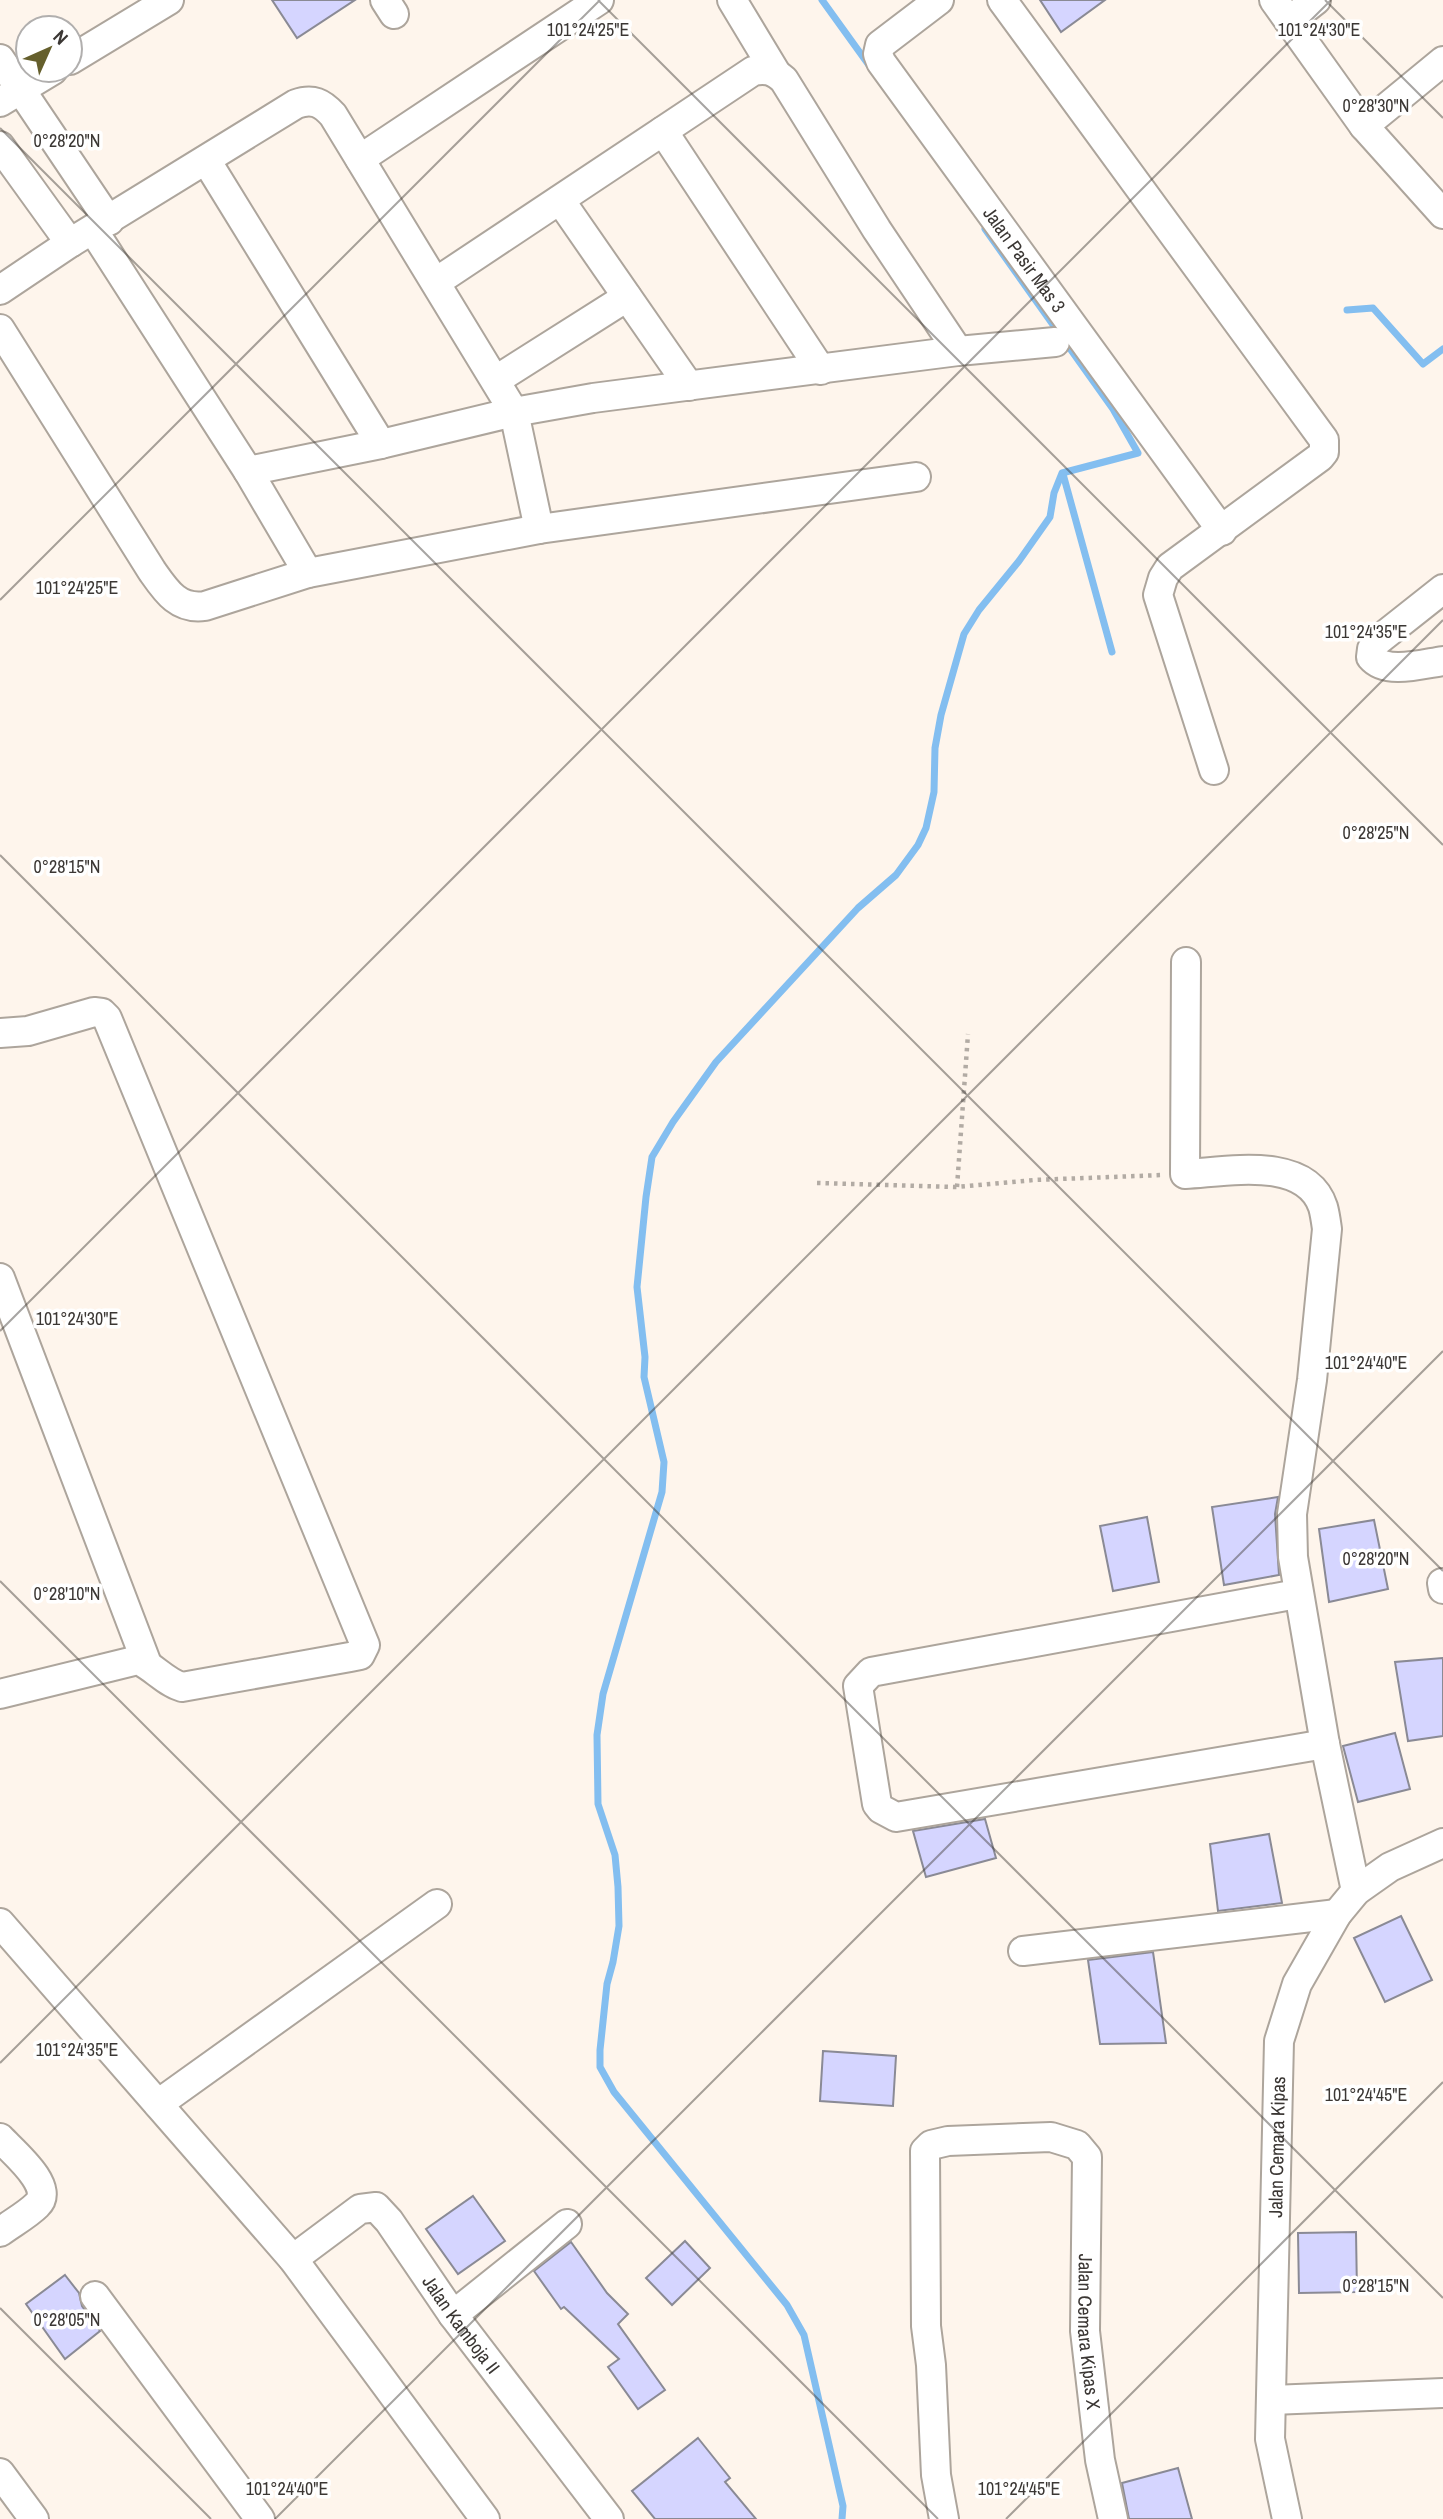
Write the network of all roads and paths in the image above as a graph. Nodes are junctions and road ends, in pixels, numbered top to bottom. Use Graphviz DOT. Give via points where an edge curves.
graph roads {
  1 [pos="169,0"];
  2 [pos="599,0"];
  3 [pos="732,0"];
  4 [pos="939,0"];
  5 [pos="1002,0"];
  6 [pos="1316,0"];
  7 [pos="1281,10"];
  8 [pos="84,52"];
  9 [pos="0,59"];
  10 [pos="1443,61"];
  11 [pos="776,72"];
  12 [pos="30,84"];
  13 [pos="10,96"];
  14 [pos="1364,127"];
  15 [pos="663,131"];
  16 [pos="0,146"];
  17 [pos="360,159"];
  18 [pos="206,160"];
  19 [pos="560,200"];
  20 [pos="1440,204"];
  21 [pos="90,231"];
  22 [pos="436,282"];
  23 [pos="0,290"];
  24 [pos="627,297"];
  25 [pos="0,328"];
  26 [pos="1055,342"];
  27 [pos="958,351"];
  28 [pos="821,370"];
  29 [pos="496,380"];
  30 [pos="689,386"];
  31 [pos="514,412"];
  32 [pos="381,444"];
  33 [pos="248,471"];
  34 [pos="916,477"];
  35 [pos="539,529"];
  36 [pos="1222,531"];
  37 [pos="308,573"];
  38 [pos="1443,589"];
  39 [pos="1443,661"];
  40 [pos="1214,770"];
  41 [pos="1186,962"];
  42 [pos="0,1032"];
  43 [pos="968,1034"];
  44 [pos="1185,1174"];
  45 [pos="817,1183"];
  46 [pos="957,1187"];
  47 [pos="0,1278"];
  48 [pos="1297,1594"];
  49 [pos="146,1664"];
  50 [pos="0,1694"];
  51 [pos="1325,1744"];
  52 [pos="1443,1843"];
  53 [pos="1356,1891"];
  54 [pos="437,1904"];
  55 [pos="1337,1914"];
  56 [pos="0,1923"];
  57 [pos="1023,1951"];
  58 [pos="159,2104"];
  59 [pos="0,2137"];
  60 [pos="567,2224"];
  61 [pos="0,2232"];
  62 [pos="293,2259"];
  63 [pos="95,2296"];
  64 [pos="453,2315"];
  65 [pos="1443,2393"];
  66 [pos="1272,2400"];
  67 [pos="0,2473"];
  68 [pos="34,2519"];
  69 [pos="260,2519"];
  70 [pos="485,2519"];
  71 [pos="609,2519"];
  72 [pos="944,2519"];
  73 [pos="1112,2519"];
  74 [pos="1287,2519"];
  1 -- 8 [label="street"];
  2 -- 17 [label="street"];
  3 -- 11 [label="street"];
  4 -- 36 [label="street, Jalan Pasir Mas 3" via="880,45 881,62"];
  5 -- 36 [label="street" via="1322,435 1325,445 1320,457"];
  6 -- 7 [label="street"];
  7 -- 14 [label="street"];
  9 -- 13 [label="street"];
  10 -- 14 [label="street"];
  11 -- 15 [label="street" via="753,71"];
  11 -- 27 [label="street"];
  12 -- 13 [label="street"];
  13 -- 21 [label="street"];
  14 -- 20 [label="street"];
  15 -- 19 [label="street"];
  15 -- 28 [label="street"];
  16 -- 21 [label="street"];
  17 -- 18 [label="street" via="324,105 307,101"];
  17 -- 22 [label="street"];
  18 -- 21 [label="street"];
  18 -- 32 [label="street"];
  19 -- 22 [label="street"];
  19 -- 24 [label="street"];
  21 -- 23 [label="street"];
  21 -- 33 [label="street"];
  22 -- 29 [label="street"];
  24 -- 29 [label="street"];
  24 -- 30 [label="street"];
  25 -- 37 [label="street" via="172,597 194,608"];
  26 -- 27 [label="street"];
  27 -- 28 [label="street"];
  28 -- 30 [label="street"];
  29 -- 31 [label="street"];
  30 -- 31 [label="street"];
  31 -- 32 [label="street"];
  31 -- 35 [label="street"];
  32 -- 33 [label="street"];
  33 -- 37 [label="street"];
  34 -- 35 [label="street"];
  35 -- 37 [label="street"];
  36 -- 40 [label="street" via="1170,567 1158,596"];
  38 -- 39 [label="street" via="1376,642 1371,657 1377,663 1401,666"];
  41 -- 44 [label="street"];
  42 -- 49 [label="street" via="28,1031 94,1012 107,1018 365,1645 360,1655 182,1687"];
  43 -- 46 [label="path"];
  44 -- 46 [label="path"];
  44 -- 48 [label="street" via="1262,1169 1291,1174 1313,1190 1323,1206 1327,1229 1293,1514"];
  45 -- 46 [label="path"];
  47 -- 49 [label="street"];
  48 -- 51 [label="street"];
  48 -- 51 [label="street" via="871,1672 859,1686 877,1804 896,1817"];
  49 -- 50 [label="street" via="138,1660"];
  51 -- 53 [label="street"];
  52 -- 53 [label="street, Jalan Cemara Kipas" via="1390,1867"];
  53 -- 55 [label="street, Jalan Cemara Kipas"];
  54 -- 58 [label="street"];
  55 -- 57 [label="street"];
  55 -- 66 [label="street, Jalan Cemara Kipas" via="1297,1984 1279,2041"];
  56 -- 58 [label="street"];
  58 -- 62 [label="street"];
  59 -- 61 [label="street" via="41,2183 43,2197"];
  60 -- 64 [label="street"];
  62 -- 64 [label="street, Jalan Kamboja II" via="360,2209 376,2207"];
  62 -- 70 [label="street"];
  63 -- 69 [label="street"];
  64 -- 71 [label="street, Jalan Kamboja II"];
  65 -- 66 [label="street"];
  66 -- 74 [label="street, Jalan Cemara Kipas" via="1270,2439"];
  67 -- 68 [label="street"];
  72 -- 73 [label="street, Jalan Cemara Kipas X" via="936,2475 926,2326 925,2151 948,2141 1051,2137 1077,2145 1087,2157 1085,2330 1100,2460"];
}
